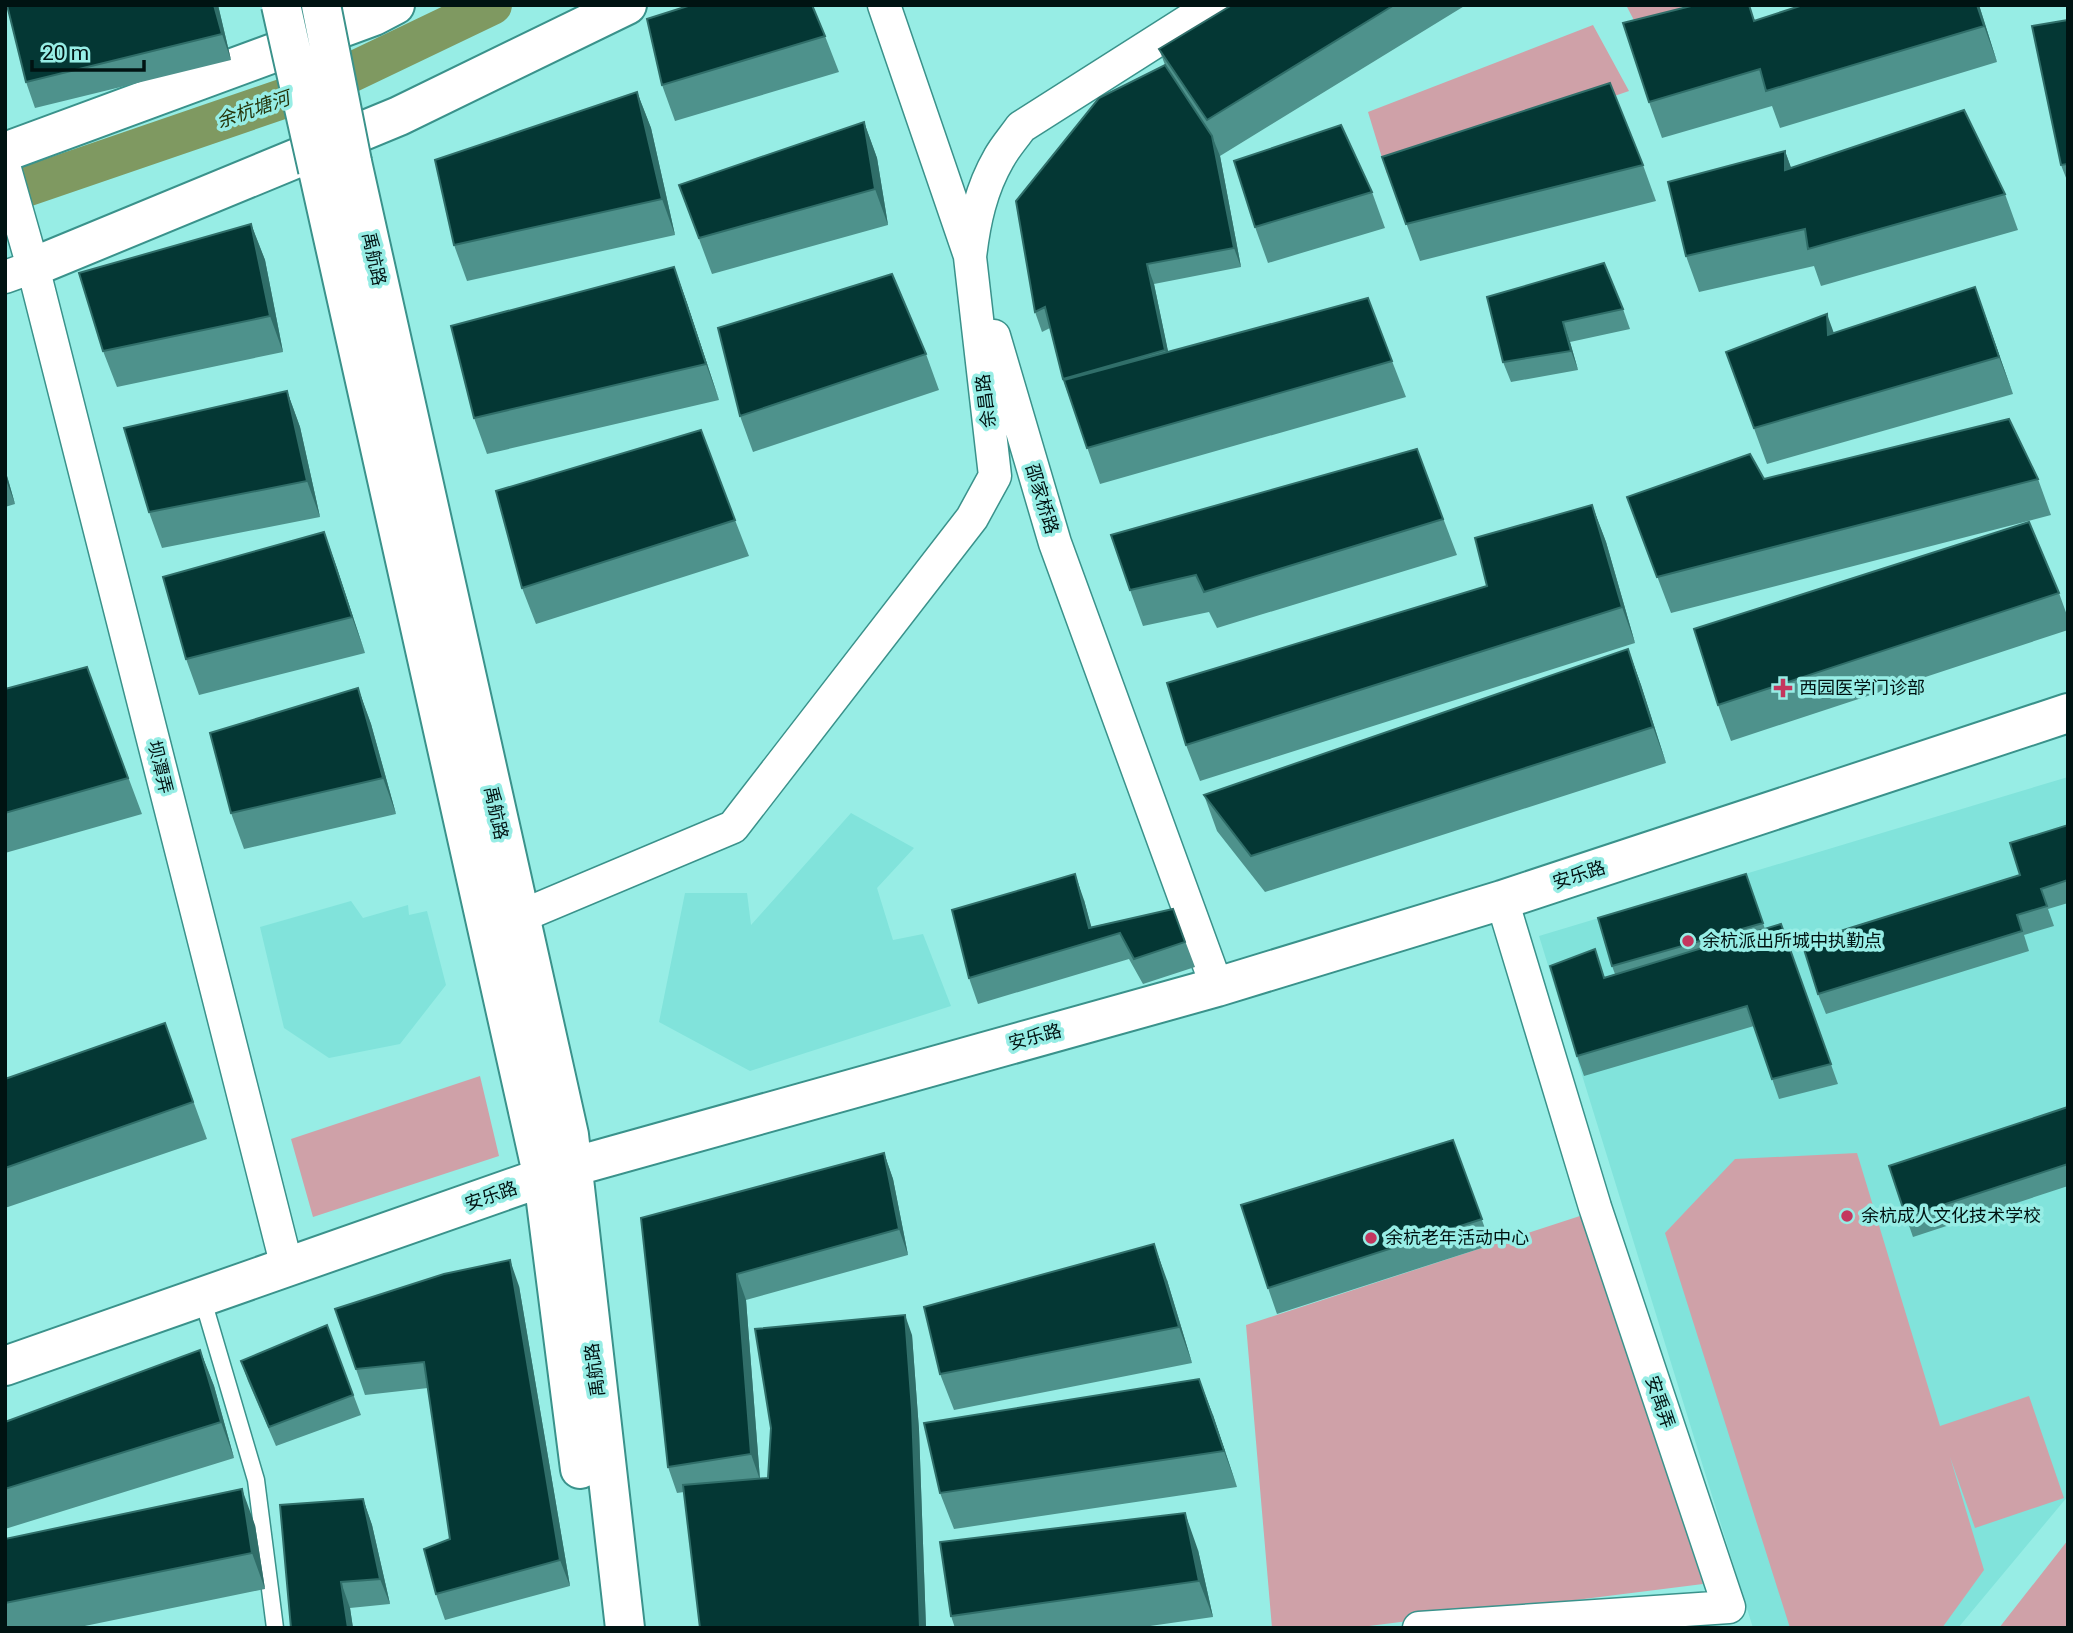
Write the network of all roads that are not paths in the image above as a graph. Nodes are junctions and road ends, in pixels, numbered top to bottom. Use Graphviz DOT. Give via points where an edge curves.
graph roads {
  1 [pos="281,5"];
  2 [pos="321,5"];
  3 [pos="395,5"];
  4 [pos="627,5"];
  5 [pos="884,5"];
  6 [pos="1213,5"];
  7 [pos="5,152"];
  8 [pos="335,166"];
  9 [pos="5,169"];
  10 [pos="970,257"];
  11 [pos="19,272"];
  12 [pos="2068,713"];
  13 [pos="1502,900"];
  14 [pos="519,917"];
  15 [pos="1217,987"];
  16 [pos="557,1173"];
  17 [pos="287,1267"];
  18 [pos="202,1297"];
  19 [pos="5,1366"];
  20 [pos="275,1628"];
  21 [pos="601,1628"];
  22 [pos="625,1628"];
  23 [pos="1419,1628"];
  1 -- 8 [label="main road, bridge"];
  2 -- 8 [label="main road, 禹航路, bridge"];
  3 -- 7 [label="main road"];
  4 -- 11 [label="main road" via="399,116"];
  5 -- 10 [label="street, 邵家桥路"];
  6 -- 10 [label="street, 余昌路" via="1021,127 999,157 983,191"];
  8 -- 14 [label="main road, 禹航路"];
  8 -- 16 [label="main road, 禹航路"];
  9 -- 11 [label="street, 坝潭弄"];
  10 -- 14 [label="street, 余昌路" via="995,476 972,518 733,827"];
  10 -- 15 [label="street, 邵家桥路" via="1055,543"];
  11 -- 17 [label="street, 坝潭弄"];
  12 -- 13 [label="main road, 安乐路"];
  13 -- 15 [label="main road, 安乐路"];
  13 -- 23 [label="street, 安禹弄" via="1595,1207 1729,1607"];
  14 -- 16 [label="main road, 禹航路" via="569,1135"];
  15 -- 16 [label="main road, 安乐路"];
  16 -- 17 [label="main road, 安乐路"];
  16 -- 21 [label="main road, 禹航路"];
  16 -- 22 [label="main road, 禹航路"];
  17 -- 18 [label="main road, 安乐路"];
  18 -- 19 [label="main road, 安乐路"];
  18 -- 20 [label="lane" via="256,1480"];
}
